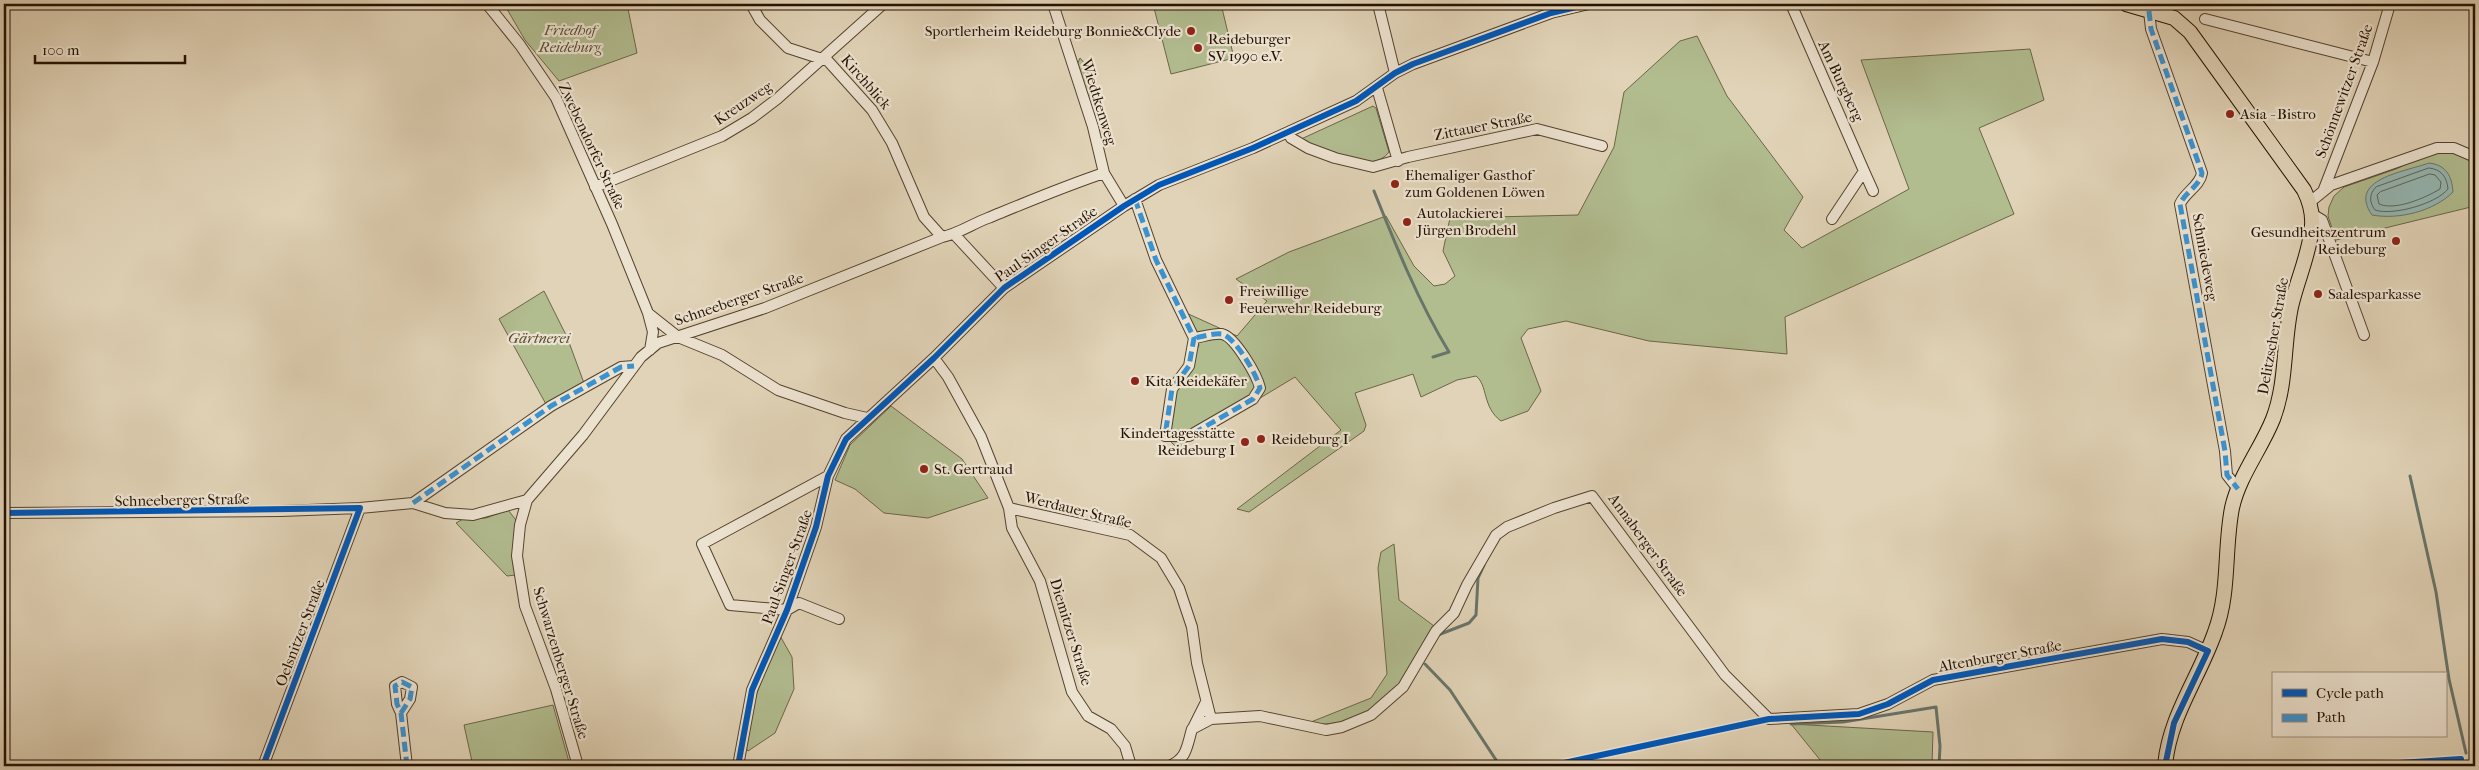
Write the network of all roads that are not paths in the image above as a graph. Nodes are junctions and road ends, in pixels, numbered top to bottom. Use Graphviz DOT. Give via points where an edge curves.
graph roads {
  1 [pos="487,4"];
  2 [pos="751,4"];
  3 [pos="883,4"];
  4 [pos="1053,4"];
  5 [pos="1378,4"];
  6 [pos="1589,4"];
  7 [pos="1791,4"];
  8 [pos="2126,4"];
  9 [pos="2390,4"];
  10 [pos="2149,11"];
  11 [pos="2205,19"];
  12 [pos="823,58"];
  13 [pos="2373,62"];
  14 [pos="1395,73"];
  15 [pos="1377,88"];
  16 [pos="1288,132"];
  17 [pos="1602,146"];
  18 [pos="2475,157"];
  19 [pos="1398,161"];
  20 [pos="1864,171"];
  21 [pos="1104,173"];
  22 [pos="595,186"];
  23 [pos="2324,189"];
  24 [pos="1873,191"];
  25 [pos="1134,199"];
  26 [pos="1124,206"];
  27 [pos="2311,208"];
  28 [pos="1832,219"];
  29 [pos="954,234"];
  30 [pos="942,237"];
  31 [pos="1004,288"];
  32 [pos="648,313"];
  33 [pos="2364,335"];
  34 [pos="678,337"];
  35 [pos="1194,338"];
  36 [pos="650,350"];
  37 [pos="934,358"];
  38 [pos="634,366"];
  39 [pos="867,418"];
  40 [pos="828,476"];
  41 [pos="2238,489"];
  42 [pos="527,500"];
  43 [pos="413,503"];
  44 [pos="360,508"];
  45 [pos="1009,508"];
  46 [pos="4,513"];
  47 [pos="787,610"];
  48 [pos="839,619"];
  49 [pos="2208,651"];
  50 [pos="1206,702"];
  51 [pos="401,713"];
  52 [pos="1212,719"];
  53 [pos="1769,719"];
  54 [pos="1192,729"];
  55 [pos="264,766"];
  56 [pos="407,766"];
  57 [pos="578,766"];
  58 [pos="726,766"];
  59 [pos="738,766"];
  60 [pos="760,766"];
  61 [pos="1132,766"];
  62 [pos="1169,766"];
  63 [pos="2165,766"];
  1 -- 22 [label="street, Zwebendorfer Straße" via="556,98"];
  2 -- 12 [label="street, Kirchblick" via="760,20 788,48"];
  3 -- 12 [label="street, Kreuzweg"];
  4 -- 21 [label="street, Wiedtkenweg" via="1093,127"];
  5 -- 14 [label="street"];
  6 -- 14 [label="street, Paul-Singer-Straße" via="1524,23"];
  7 -- 20 [label="street, Am Burgberg"];
  8 -- 10 [label="main road"];
  9 -- 13 [label="street, Schönnewitzer Straße"];
  10 -- 27 [label="main road" via="2174,18 2190,32 2304,190"];
  10 -- 41 [label="street, Schmiedeweg" via="2151,28 2202,173 2201,180 2180,204 2227,475"];
  11 -- 13 [label="street"];
  12 -- 22 [label="street, Kreuzweg" via="778,99 731,132"];
  12 -- 30 [label="street, Kirchblick" via="860,95 883,126 924,217"];
  13 -- 23 [label="street, Schönnewitzer Straße"];
  14 -- 15 [label="street, Paul-Singer-Straße"];
  15 -- 16 [label="street, Paul-Singer-Straße"];
  15 -- 19 [label="street"];
  16 -- 19 [label="street, Zittauer Straße" via="1291,138 1308,148 1358,165 1373,167"];
  16 -- 25 [label="street, Paul-Singer-Straße" via="1159,185"];
  17 -- 19 [label="street, Zittauer Straße" via="1537,129"];
  18 -- 23 [label="street" via="2454,148 2437,148"];
  20 -- 24 [label="street, Am Burgberg"];
  20 -- 28 [label="street"];
  21 -- 26 [label="street, Wiedtkenweg"];
  21 -- 29 [label="street, Schneeberger Straße"];
  22 -- 32 [label="street, Zwebendorfer Straße"];
  23 -- 27 [label="street"];
  25 -- 26 [label="street, Paul-Singer-Straße"];
  25 -- 35 [label="street" via="1156,260"];
  26 -- 31 [label="street, Paul-Singer-Straße"];
  27 -- 33 [label="street" via="2322,220"];
  27 -- 41 [label="main road, Delitzscher Straße" via="2309,245 2291,307 2280,400"];
  29 -- 30 [label="street, Schneeberger Straße"];
  29 -- 31 [label="street, Paul-Singer-Straße"];
  30 -- 34 [label="street, Schneeberger Straße" via="766,308"];
  31 -- 37 [label="street, Paul-Singer-Straße"];
  32 -- 34 [label="street, Zwebendorfer Straße"];
  32 -- 36 [label="street, Zwebendorfer Straße" via="653,332"];
  34 -- 36 [label="street, Schneeberger Straße" via="658,343"];
  34 -- 39 [label="street, Zwebendorfer Straße" via="722,355 791,396"];
  35 -- 35 [label="street" via="1189,366 1172,389 1165,436 1189,436 1253,399 1260,388 1255,374 1230,339 1219,334"];
  36 -- 38 [label="street, Schneeberger Straße"];
  37 -- 39 [label="street, Paul-Singer-Straße"];
  37 -- 45 [label="street, Diemitzer Straße" via="981,438"];
  38 -- 42 [label="street, Schwarzenberger Straße" via="583,435"];
  38 -- 43 [label="street, Schneeberger Straße" via="621,367 551,406"];
  39 -- 40 [label="street, Paul-Singer-Straße" via="846,439"];
  40 -- 47 [label="street, Paul-Singer-Straße" via="816,527"];
  40 -- 47 [label="street, Paul-Singer-Straße" via="702,544 730,605"];
  41 -- 49 [label="main road, Delitzscher Straße" via="2232,508 2224,594"];
  42 -- 43 [label="street, Schneeberger Straße" via="473,515 446,513"];
  42 -- 57 [label="street, Schwarzenberger Straße" via="517,556 525,606 556,689"];
  43 -- 44 [label="street, Schneeberger Straße"];
  44 -- 46 [label="street, Schneeberger Straße"];
  44 -- 55 [label="street, Oelsnitzer Straße"];
  45 -- 50 [label="street, Werdauer Straße" via="1130,535 1161,558 1179,588 1192,627"];
  45 -- 61 [label="street, Diemitzer Straße" via="1012,528 1040,581 1072,692 1088,716 1111,729 1125,746"];
  47 -- 48 [label="street, Paul-Singer-Straße" via="800,603"];
  47 -- 59 [label="street, Paul-Singer-Straße" via="752,690"];
  49 -- 53 [label="street, Altenburger Straße" via="2188,642 2162,639 1933,680 1888,704 1859,714"];
  49 -- 63 [label="main road, Delitzscher Straße" via="2174,723"];
  50 -- 52 [label="street, Werdauer Straße"];
  50 -- 54 [label="street"];
  51 -- 56 [label="street"];
  52 -- 53 [label="street, Annaberger Straße" via="1260,716 1326,730 1371,715 1403,687 1436,631 1454,613 1496,535 1524,520 1592,496 1725,676"];
  52 -- 54 [label="street, Annaberger Straße"];
  54 -- 62 [label="street" via="1184,756"];
  58 -- 59 [label="street"];
  59 -- 60 [label="street"];
}
